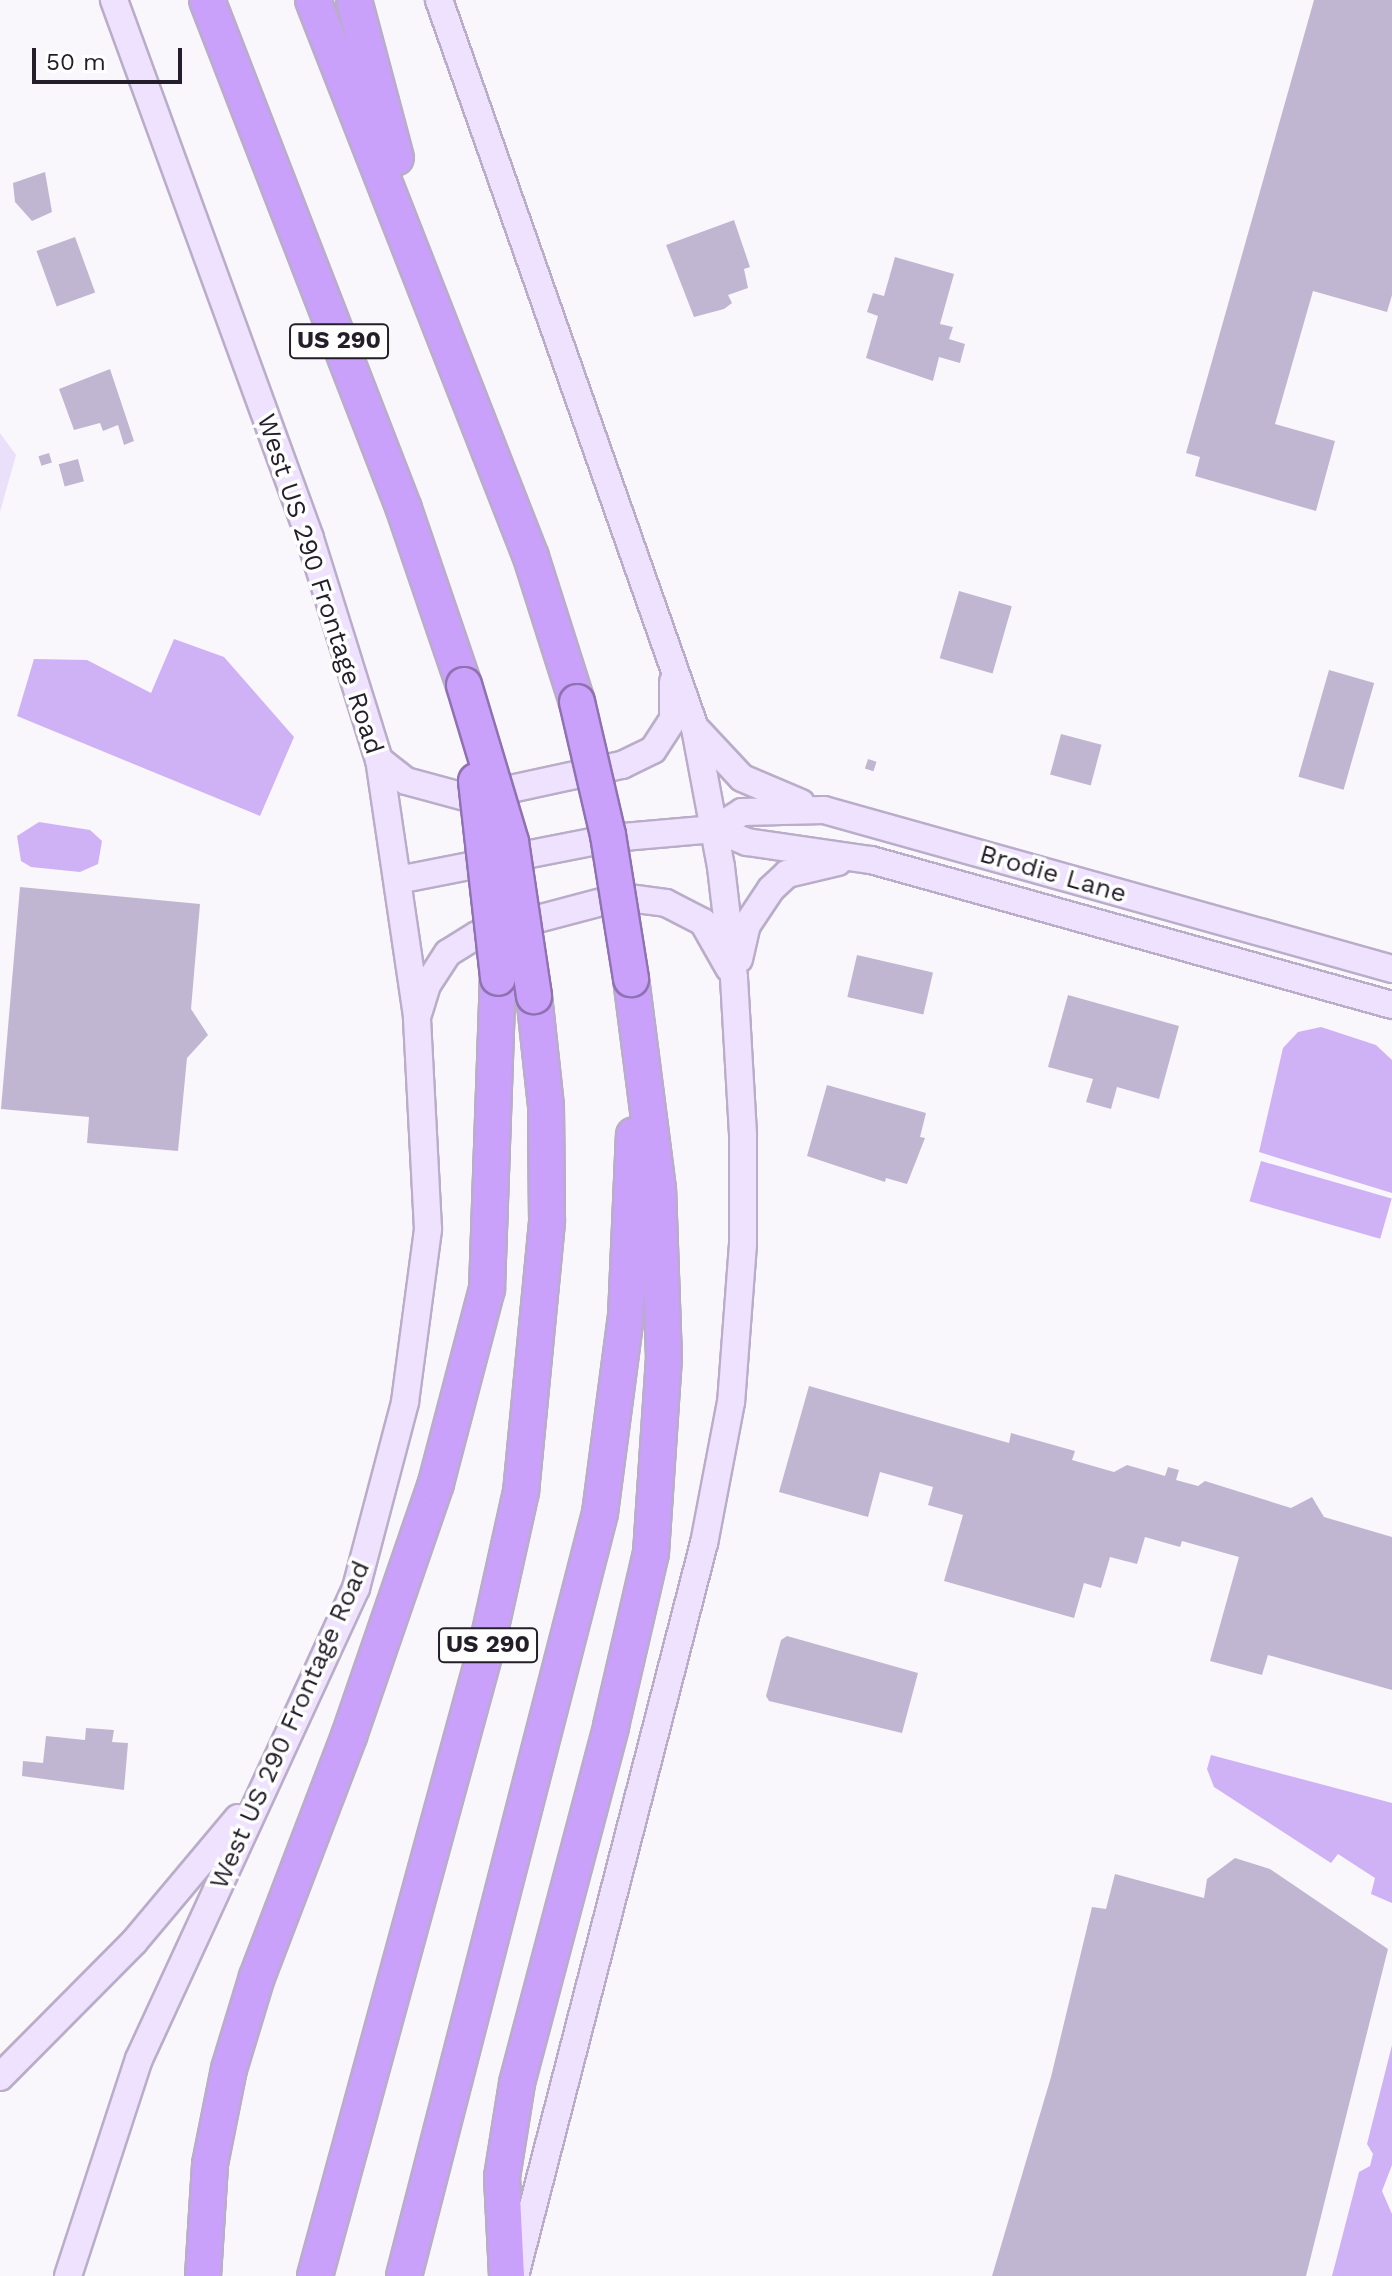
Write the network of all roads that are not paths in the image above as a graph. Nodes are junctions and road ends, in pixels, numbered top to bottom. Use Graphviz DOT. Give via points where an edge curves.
graph roads {
  1 [pos="114,0"];
  2 [pos="207,0"];
  3 [pos="313,0"];
  4 [pos="354,0"];
  5 [pos="439,0"];
  6 [pos="427,287"];
  7 [pos="674,662"];
  8 [pos="464,685"];
  9 [pos="695,728"];
  10 [pos="379,760"];
  11 [pos="824,810"];
  12 [pos="715,829"];
  13 [pos="871,860"];
  14 [pos="398,880"];
  15 [pos="1392,969"];
  16 [pos="1282,974"];
  17 [pos="734,978"];
  18 [pos="1392,984"];
  19 [pos="1392,1005"];
  20 [pos="417,1016"];
  21 [pos="637,1048"];
  22 [pos="268,1780"];
  23 [pos="0,2077"];
  24 [pos="68,2276"];
  25 [pos="203,2276"];
  26 [pos="315,2276"];
  27 [pos="404,2276"];
  28 [pos="507,2276"];
  29 [pos="515,2276"];
  1 -- 10 [label="main road, West US 290 Frontage Road" via="310,538"];
  2 -- 8 [label="highway, US 290" via="404,509"];
  3 -- 6 [label="highway, US 290"];
  4 -- 6 [label="highway"];
  5 -- 7 [label="main road"];
  6 -- 21 [label="highway, US 290, bridge" via="531,557 577,702 608,835"];
  7 -- 9 [label="main road"];
  7 -- 10 [label="main road" via="673,719 653,750 622,765 469,798 406,781"];
  8 -- 25 [label="highway, bridge" via="498,978 494,1172 484,1303 436,1483 349,1736 289,1887 229,2069 210,2164"];
  8 -- 26 [label="highway, US 290, bridge" via="511,842 546,1106 547,1220 521,1492 487,1645"];
  9 -- 11 [label="main road" via="742,778"];
  9 -- 12 [label="main road"];
  10 -- 14 [label="main road, West US 290 Frontage Road"];
  11 -- 12 [label="main road, Brodie Lane" via="742,812"];
  11 -- 15 [label="main road, Brodie Lane"];
  12 -- 13 [label="main road, Brodie Lane" via="747,842"];
  12 -- 14 [label="main road, Brodie Lane" via="612,838"];
  12 -- 17 [label="main road"];
  13 -- 16 [label="main road, Brodie Lane"];
  13 -- 17 [label="main road" via="817,864 784,877 747,925"];
  14 -- 20 [label="main road, West US 290 Frontage Road"];
  16 -- 18 [label="main road" via="1295,964"];
  16 -- 19 [label="main road, Brodie Lane"];
  17 -- 20 [label="main road" via="703,922 666,903 621,897 477,935 448,953 427,985"];
  17 -- 29 [label="main road" via="743,1244 731,1402 697,1573"];
  20 -- 22 [label="main road, West US 290 Frontage Road" via="428,1229 405,1402 356,1588"];
  21 -- 27 [label="highway, US 290" via="626,1316 600,1513"];
  21 -- 28 [label="highway" via="658,1189 664,1359 651,1553 517,2083 502,2177"];
  22 -- 23 [label="main road" via="188,1882"];
  22 -- 24 [label="main road, West US 290 Frontage Road" via="139,2059"];
}
